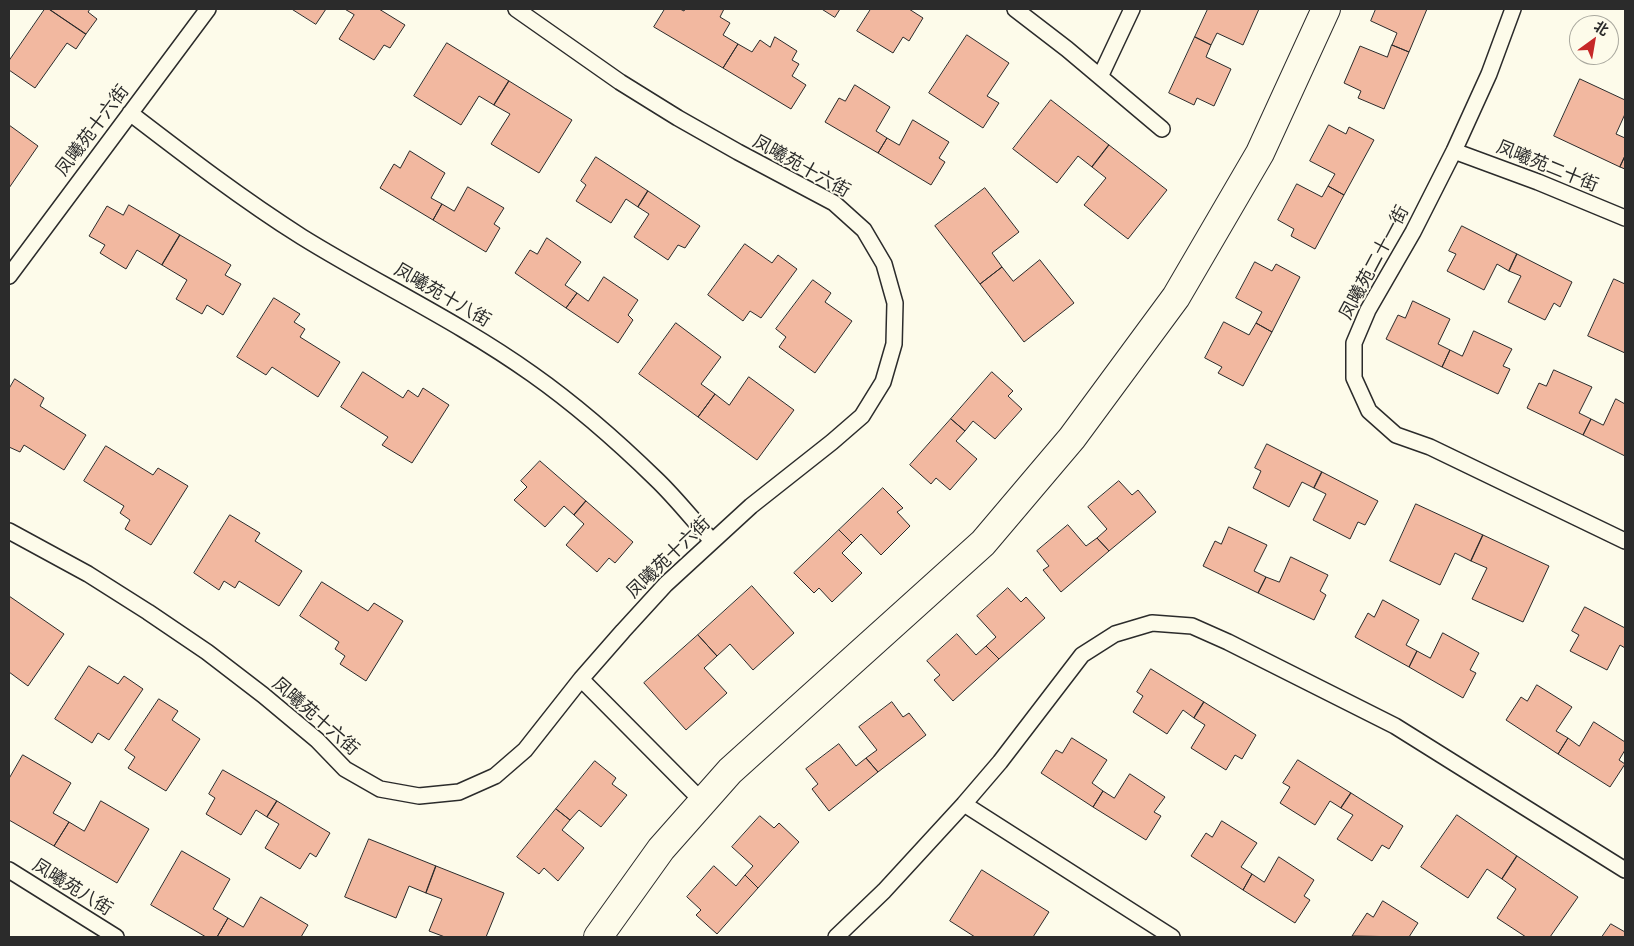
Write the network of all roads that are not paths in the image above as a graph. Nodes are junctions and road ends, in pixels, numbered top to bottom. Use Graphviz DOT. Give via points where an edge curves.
graph roads {
  1 [pos="208,9"];
  2 [pos="516,9"];
  3 [pos="1015,9"];
  4 [pos="1132,9"];
  5 [pos="1326,9"];
  6 [pos="1513,9"];
  7 [pos="1100,77"];
  8 [pos="130,113"];
  9 [pos="1162,129"];
  10 [pos="1454,151"];
  11 [pos="1625,218"];
  12 [pos="9,276"];
  13 [pos="9,531"];
  14 [pos="712,541"];
  15 [pos="1625,541"];
  16 [pos="581,679"];
  17 [pos="703,802"];
  18 [pos="964,804"];
  19 [pos="9,870"];
  20 [pos="1625,870"];
  21 [pos="116,937"];
  22 [pos="598,937"];
  23 [pos="836,937"];
  24 [pos="1172,937"];
  1 -- 8 [label="lane, 凤曦苑十六街"];
  2 -- 14 [label="lane, 凤曦苑十六街" via="620,82 678,118 834,202 864,230 884,264 895,303 894,344 883,382 862,416"];
  3 -- 7 [label="lane"];
  4 -- 7 [label="lane"];
  5 -- 17 [label="street" via="1260,153 1176,297 1072,438 983,543 730,771"];
  6 -- 10 [label="lane, 凤曦苑二十一街" via="1489,74"];
  7 -- 9 [label="lane"];
  8 -- 12 [label="lane, 凤曦苑十六街"];
  8 -- 14 [label="lane, 凤曦苑十八街" via="214,178 302,236 465,329 533,374 597,424 657,480"];
  10 -- 11 [label="lane, 凤曦苑二十街"];
  10 -- 15 [label="lane, 凤曦苑二十一街" via="1368,310 1354,343 1354,378 1369,411 1396,435 1430,447"];
  13 -- 16 [label="lane, 凤曦苑十六街" via="88,574 207,652 310,735 345,769 380,789 419,796 459,792 495,776 526,750"];
  14 -- 16 [label="lane, 凤曦苑十六街" via="654,598"];
  16 -- 17 [label="lane"];
  17 -- 22 [label="street" via="661,849"];
  18 -- 20 [label="lane" via="1082,655 1115,634 1152,623 1192,626 1395,726"];
  18 -- 23 [label="lane" via="884,891"];
  18 -- 24 [label="lane"];
  19 -- 21 [label="lane, 凤曦苑八街"];
}
